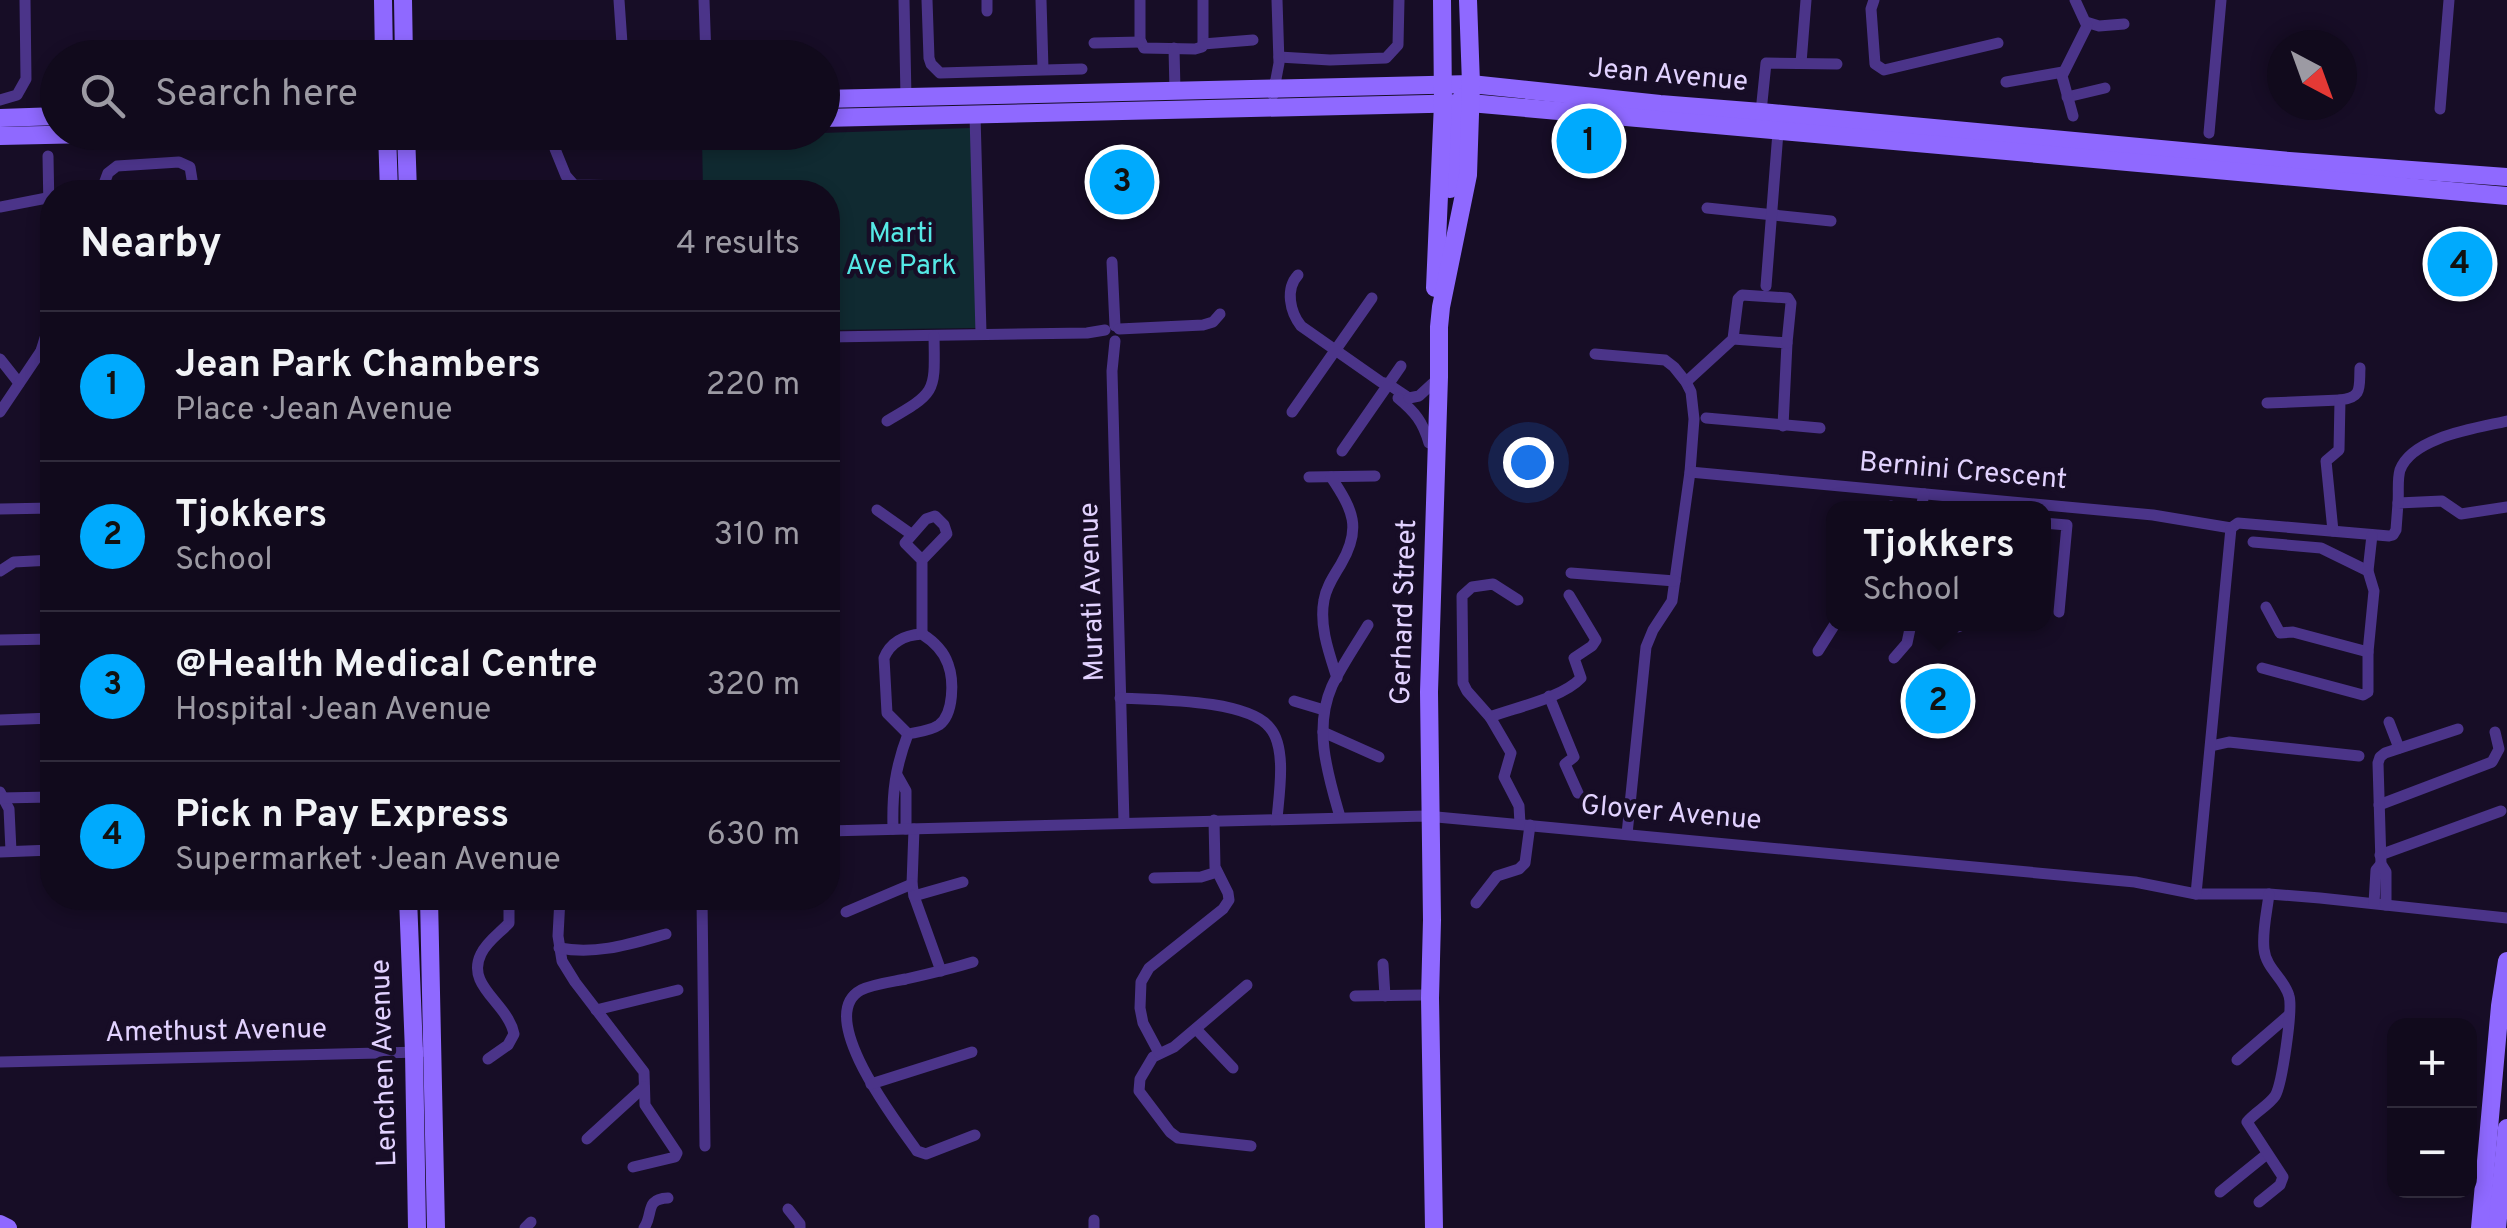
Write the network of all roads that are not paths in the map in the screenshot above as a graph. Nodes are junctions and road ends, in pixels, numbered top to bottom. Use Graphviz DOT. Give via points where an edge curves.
graph roads {
  1 [pos="25,0"];
  2 [pos="382,0"];
  3 [pos="404,0"];
  4 [pos="619,0"];
  5 [pos="704,0"];
  6 [pos="904,0"];
  7 [pos="928,0"];
  8 [pos="1041,0"];
  9 [pos="1140,0"];
  10 [pos="1202,0"];
  11 [pos="1277,0"];
  12 [pos="1399,0"];
  13 [pos="1442,0"];
  14 [pos="1468,0"];
  15 [pos="1806,0"];
  16 [pos="1874,0"];
  17 [pos="2074,0"];
  18 [pos="2220,0"];
  19 [pos="2449,0"];
  20 [pos="2086,22"];
  21 [pos="2124,24"];
  22 [pos="383,40"];
  23 [pos="404,40"];
  24 [pos="621,40"];
  25 [pos="705,40"];
  26 [pos="1252,40"];
  27 [pos="1141,42"];
  28 [pos="1094,43"];
  29 [pos="1998,43"];
  30 [pos="1203,44"];
  31 [pos="1174,48"];
  32 [pos="1278,57"];
  33 [pos="1801,63"];
  34 [pos="1837,64"];
  35 [pos="1082,68"];
  36 [pos="1043,70"];
  37 [pos="2063,72"];
  38 [pos="2006,82"];
  39 [pos="1471,84"];
  40 [pos="2105,88"];
  41 [pos="1274,89"];
  42 [pos="1175,91"];
  43 [pos="906,96"];
  44 [pos="2067,96"];
  45 [pos="840,98"];
  46 [pos="1454,98"];
  47 [pos="0,100"];
  48 [pos="1677,105"];
  49 [pos="1272,108"];
  50 [pos="2440,109"];
  51 [pos="1761,112"];
  52 [pos="975,114"];
  53 [pos="2072,116"];
  54 [pos="40,117"];
  55 [pos="0,118"];
  56 [pos="840,118"];
  57 [pos="1778,132"];
  58 [pos="2208,133"];
  59 [pos="1807,134"];
  60 [pos="40,135"];
  61 [pos="0,136"];
  62 [pos="388,150"];
  63 [pos="407,150"];
  64 [pos="555,150"];
  65 [pos="48,156"];
  66 [pos="2290,161"];
  67 [pos="2507,178"];
  68 [pos="50,180"];
  69 [pos="105,180"];
  70 [pos="192,180"];
  71 [pos="389,180"];
  72 [pos="408,180"];
  73 [pos="570,180"];
  74 [pos="2351,183"];
  75 [pos="2507,196"];
  76 [pos="40,199"];
  77 [pos="0,208"];
  78 [pos="1707,208"];
  79 [pos="1770,215"];
  80 [pos="1831,222"];
  81 [pos="1112,262"];
  82 [pos="1298,276"];
  83 [pos="1766,286"];
  84 [pos="1372,298"];
  85 [pos="1220,314"];
  86 [pos="1114,332"];
  87 [pos="981,333"];
  88 [pos="934,336"];
  89 [pos="840,337"];
  90 [pos="1733,339"];
  91 [pos="1787,343"];
  92 [pos="1336,350"];
  93 [pos="40,352"];
  94 [pos="1595,354"];
  95 [pos="0,359"];
  96 [pos="1401,366"];
  97 [pos="2360,368"];
  98 [pos="1686,382"];
  99 [pos="19,384"];
  100 [pos="1432,384"];
  101 [pos="1385,385"];
  102 [pos="2340,400"];
  103 [pos="1408,402"];
  104 [pos="2266,403"];
  105 [pos="0,412"];
  106 [pos="1292,412"];
  107 [pos="1706,418"];
  108 [pos="887,421"];
  109 [pos="2507,421"];
  110 [pos="1783,426"];
  111 [pos="1820,428"];
  112 [pos="1430,442"];
  113 [pos="1342,452"];
  114 [pos="1690,472"];
  115 [pos="1376,476"];
  116 [pos="1309,477"];
  117 [pos="1332,478"];
  118 [pos="1924,494"];
  119 [pos="1922,501"];
  120 [pos="1979,501"];
  121 [pos="2398,503"];
  122 [pos="2507,507"];
  123 [pos="0,508"];
  124 [pos="40,508"];
  125 [pos="2051,508"];
  126 [pos="878,510"];
  127 [pos="2051,524"];
  128 [pos="2231,528"];
  129 [pos="2333,531"];
  130 [pos="911,534"];
  131 [pos="2372,535"];
  132 [pos="2253,542"];
  133 [pos="922,560"];
  134 [pos="40,561"];
  135 [pos="2368,571"];
  136 [pos="0,572"];
  137 [pos="1571,574"];
  138 [pos="1675,581"];
  139 [pos="1569,595"];
  140 [pos="1518,600"];
  141 [pos="2266,607"];
  142 [pos="2059,612"];
  143 [pos="1368,625"];
  144 [pos="1831,631"];
  145 [pos="1910,631"];
  146 [pos="922,634"];
  147 [pos="40,639"];
  148 [pos="0,640"];
  149 [pos="1818,651"];
  150 [pos="2368,652"];
  151 [pos="1894,658"];
  152 [pos="2262,668"];
  153 [pos="1336,678"];
  154 [pos="1549,696"];
  155 [pos="1120,698"];
  156 [pos="1294,701"];
  157 [pos="1324,710"];
  158 [pos="1490,716"];
  159 [pos="40,718"];
  160 [pos="0,720"];
  161 [pos="2388,722"];
  162 [pos="2458,729"];
  163 [pos="1323,732"];
  164 [pos="2495,732"];
  165 [pos="908,734"];
  166 [pos="2211,746"];
  167 [pos="2399,748"];
  168 [pos="2359,756"];
  169 [pos="1380,757"];
  170 [pos="1578,793"];
  171 [pos="2,796"];
  172 [pos="40,797"];
  173 [pos="2379,804"];
  174 [pos="2502,811"];
  175 [pos="1425,816"];
  176 [pos="1340,817"];
  177 [pos="1277,819"];
  178 [pos="1214,820"];
  179 [pos="1124,823"];
  180 [pos="1525,825"];
  181 [pos="904,829"];
  182 [pos="840,831"];
  183 [pos="1627,834"];
  184 [pos="40,851"];
  185 [pos="5,852"];
  186 [pos="2381,859"];
  187 [pos="1216,872"];
  188 [pos="1154,878"];
  189 [pos="963,882"];
  190 [pos="913,890"];
  191 [pos="2196,894"];
  192 [pos="2269,894"];
  193 [pos="1476,903"];
  194 [pos="2380,904"];
  195 [pos="408,910"];
  196 [pos="429,910"];
  197 [pos="510,910"];
  198 [pos="560,910"];
  199 [pos="702,910"];
  200 [pos="846,912"];
  201 [pos="2507,918"];
  202 [pos="666,934"];
  203 [pos="559,948"];
  204 [pos="2507,961"];
  205 [pos="972,962"];
  206 [pos="1382,964"];
  207 [pos="942,971"];
  208 [pos="1247,984"];
  209 [pos="678,990"];
  210 [pos="1424,995"];
  211 [pos="1355,996"];
  212 [pos="1385,996"];
  213 [pos="596,1010"];
  214 [pos="2289,1015"];
  215 [pos="1196,1029"];
  216 [pos="414,1052"];
  217 [pos="434,1052"];
  218 [pos="972,1052"];
  219 [pos="1159,1053"];
  220 [pos="488,1059"];
  221 [pos="2237,1060"];
  222 [pos="0,1062"];
  223 [pos="1232,1068"];
  224 [pos="871,1084"];
  225 [pos="644,1087"];
  226 [pos="2507,1128"];
  227 [pos="975,1135"];
  228 [pos="588,1138"];
  229 [pos="705,1146"];
  230 [pos="1250,1146"];
  231 [pos="2267,1154"];
  232 [pos="634,1167"];
  233 [pos="2220,1192"];
  234 [pos="668,1198"];
  235 [pos="2260,1202"];
  236 [pos="788,1209"];
  237 [pos="0,1224"];
  238 [pos="8,1228"];
  239 [pos="416,1228"];
  240 [pos="436,1228"];
  241 [pos="644,1228"];
  242 [pos="800,1228"];
  243 [pos="1432,1228"];
  244 [pos="2480,1228"];
  245 [pos="2497,1228"];
  1 -- 47 [label="street" via="26,79 17,95"];
  2 -- 22 [label="main road"];
  3 -- 23 [label="main road"];
  4 -- 24 [label="street"];
  5 -- 25 [label="street"];
  6 -- 43 [label="street"];
  7 -- 36 [label="street" via="929,58 936,71"];
  8 -- 36 [label="street"];
  9 -- 27 [label="street"];
  10 -- 30 [label="street"];
  11 -- 32 [label="street"];
  12 -- 32 [label="street" via="1398,44 1386,58"];
  13 -- 46 [label="main road, Gerhard Street"];
  14 -- 39 [label="main road, Gerhard Street"];
  15 -- 33 [label="street"];
  16 -- 29 [label="street" via="1875,64 1884,70"];
  17 -- 20 [label="street"];
  18 -- 58 [label="street"];
  19 -- 50 [label="street"];
  20 -- 21 [label="street"];
  20 -- 37 [label="street"];
  26 -- 30 [label="street"];
  27 -- 28 [label="street"];
  27 -- 31 [label="street"];
  30 -- 31 [label="street"];
  31 -- 42 [label="street"];
  32 -- 41 [label="street"];
  33 -- 34 [label="street"];
  33 -- 51 [label="street" via="1766,63"];
  35 -- 36 [label="street"];
  37 -- 38 [label="street"];
  37 -- 44 [label="street"];
  39 -- 46 [label="main road, Jean Avenue"];
  39 -- 46 [label="main road, Gerhard Street"];
  39 -- 48 [label="main road, Jean Avenue"];
  40 -- 44 [label="street"];
  41 -- 42 [label="main road, Jean Avenue"];
  41 -- 46 [label="main road, Jean Avenue"];
  41 -- 49 [label="street"];
  42 -- 43 [label="main road, Jean Avenue"];
  43 -- 45 [label="main road, Jean Avenue"];
  44 -- 53 [label="street"];
  46 -- 49 [label="main road, Jean Avenue"];
  46 -- 57 [label="main road, Jean Avenue"];
  46 -- 100 [label="main road, Gerhard Street" via="1437,248"];
  46 -- 175 [label="main road, Gerhard Street" via="1468,174 1439,327"];
  48 -- 51 [label="main road, Jean Avenue"];
  48 -- 59 [label="main road" via="1688,115 1790,125"];
  49 -- 52 [label="main road, Jean Avenue"];
  51 -- 66 [label="main road, Jean Avenue"];
  52 -- 56 [label="main road, Jean Avenue"];
  52 -- 87 [label="street"];
  54 -- 55 [label="main road"];
  57 -- 59 [label="main road, Jean Avenue"];
  57 -- 79 [label="street"];
  59 -- 74 [label="main road, Jean Avenue"];
  60 -- 61 [label="main road"];
  62 -- 71 [label="main road"];
  63 -- 72 [label="main road"];
  64 -- 73 [label="street"];
  65 -- 68 [label="street"];
  66 -- 67 [label="main road, Jean Avenue"];
  66 -- 74 [label="main road" via="2298,170 2345,176"];
  69 -- 70 [label="street" via="116,166 179,162 190,168"];
  74 -- 75 [label="main road, Jean Avenue"];
  76 -- 77 [label="street"];
  78 -- 79 [label="street"];
  79 -- 80 [label="street"];
  79 -- 83 [label="street"];
  81 -- 86 [label="street, Murati Avenue"];
  82 -- 92 [label="street" via="1290,286 1295,318"];
  84 -- 92 [label="street"];
  85 -- 86 [label="street" via="1203,324"];
  86 -- 87 [label="street"];
  86 -- 155 [label="street, Murati Avenue"];
  87 -- 88 [label="street"];
  88 -- 89 [label="street"];
  88 -- 108 [label="street" via="931,389"];
  90 -- 91 [label="street"];
  90 -- 91 [label="street" via="1738,300 1765,294 1791,303"];
  90 -- 98 [label="street"];
  91 -- 110 [label="street"];
  92 -- 101 [label="street"];
  92 -- 106 [label="street"];
  93 -- 99 [label="street"];
  94 -- 98 [label="street" via="1665,360"];
  95 -- 99 [label="street"];
  96 -- 101 [label="street"];
  97 -- 102 [label="street" via="2359,392"];
  98 -- 114 [label="street" via="1694,420"];
  99 -- 105 [label="street"];
  100 -- 103 [label="street"];
  100 -- 112 [label="main road, Gerhard Street"];
  101 -- 103 [label="street"];
  101 -- 113 [label="street"];
  102 -- 104 [label="street"];
  102 -- 129 [label="street" via="2340,450 2326,458"];
  103 -- 112 [label="street"];
  107 -- 110 [label="street"];
  109 -- 121 [label="street" via="2441,436 2410,456 2399,473"];
  110 -- 111 [label="street"];
  112 -- 175 [label="main road, Gerhard Street"];
  114 -- 118 [label="street, Bernini Crescent"];
  114 -- 138 [label="street"];
  115 -- 117 [label="street"];
  116 -- 117 [label="street"];
  117 -- 153 [label="street" via="1354,525 1323,601"];
  118 -- 119 [label="street"];
  118 -- 120 [label="street, Bernini Crescent"];
  121 -- 122 [label="street" via="2442,501 2461,514"];
  121 -- 131 [label="street, Bernini Crescent" via="2396,530"];
  123 -- 124 [label="street"];
  125 -- 128 [label="street, Bernini Crescent"];
  126 -- 130 [label="street"];
  127 -- 142 [label="street" via="2067,525"];
  128 -- 129 [label="street, Bernini Crescent" via="2238,523"];
  128 -- 166 [label="street"];
  129 -- 131 [label="street, Bernini Crescent"];
  130 -- 133 [label="street" via="906,546"];
  130 -- 133 [label="street" via="935,516 946,528"];
  131 -- 135 [label="street"];
  132 -- 135 [label="street" via="2321,548"];
  133 -- 146 [label="street"];
  134 -- 136 [label="street" via="14,562"];
  135 -- 150 [label="street" via="2374,591"];
  137 -- 138 [label="street"];
  138 -- 183 [label="street" via="1646,648"];
  139 -- 154 [label="street" via="1596,640 1574,658 1578,682"];
  140 -- 158 [label="street" via="1493,584 1462,596 1463,683"];
  141 -- 150 [label="street" via="2280,633"];
  143 -- 153 [label="street"];
  144 -- 149 [label="street"];
  145 -- 151 [label="street"];
  146 -- 165 [label="street" via="901,639 884,658 887,713"];
  146 -- 165 [label="street" via="948,663 949,711 940,724"];
  147 -- 148 [label="street"];
  150 -- 152 [label="street" via="2367,694"];
  153 -- 157 [label="street"];
  154 -- 158 [label="street"];
  154 -- 170 [label="street" via="1574,756 1565,764"];
  155 -- 177 [label="street" via="1205,704 1249,713 1270,728 1280,754"];
  155 -- 179 [label="street, Murati Avenue"];
  156 -- 157 [label="street"];
  157 -- 163 [label="street"];
  158 -- 180 [label="street" via="1511,753 1504,776"];
  159 -- 160 [label="street"];
  161 -- 167 [label="street"];
  162 -- 167 [label="street"];
  163 -- 169 [label="street"];
  163 -- 176 [label="street"];
  164 -- 173 [label="street" via="2499,750 2492,762"];
  165 -- 181 [label="street" via="896,775 906,791"];
  166 -- 168 [label="street" via="2229,742"];
  166 -- 191 [label="street"];
  167 -- 173 [label="street" via="2380,757"];
  171 -- 172 [label="street"];
  171 -- 185 [label="street" via="10,810"];
  173 -- 186 [label="street"];
  174 -- 186 [label="street"];
  175 -- 176 [label="street, Glover Avenue"];
  175 -- 180 [label="street, Glover Avenue"];
  175 -- 210 [label="main road, Gerhard Street"];
  175 -- 243 [label="main road, Gerhard Street"];
  176 -- 177 [label="street, Glover Avenue"];
  177 -- 178 [label="street, Glover Avenue"];
  178 -- 179 [label="street, Glover Avenue"];
  178 -- 187 [label="street"];
  179 -- 181 [label="street, Glover Avenue"];
  180 -- 183 [label="street, Glover Avenue"];
  180 -- 193 [label="street" via="1525,863 1497,876"];
  181 -- 182 [label="street, Glover Avenue"];
  181 -- 190 [label="street"];
  183 -- 191 [label="street, Glover Avenue" via="2135,882"];
  184 -- 185 [label="street"];
  186 -- 194 [label="street"];
  187 -- 188 [label="street"];
  187 -- 219 [label="street" via="1228,893 1223,909 1140,982 1143,1024"];
  189 -- 190 [label="street"];
  190 -- 200 [label="street"];
  190 -- 207 [label="street"];
  191 -- 192 [label="street, Glover Avenue"];
  192 -- 194 [label="street, Glover Avenue"];
  192 -- 214 [label="street" via="2263,945 2289,996"];
  194 -- 201 [label="street, Glover Avenue"];
  195 -- 216 [label="main road, Lenchen Avenue"];
  196 -- 217 [label="main road, Lenchen Avenue"];
  197 -- 220 [label="street" via="509,923 477,964 480,983 514,1034"];
  198 -- 203 [label="street"];
  199 -- 229 [label="street"];
  202 -- 203 [label="street" via="603,950"];
  203 -- 213 [label="street"];
  204 -- 244 [label="main road"];
  205 -- 207 [label="street"];
  206 -- 212 [label="street"];
  207 -- 224 [label="street" via="854,995 847,1012 851,1040"];
  208 -- 215 [label="street"];
  209 -- 213 [label="street"];
  210 -- 212 [label="street"];
  210 -- 243 [label="main road, Gerhard Street"];
  211 -- 212 [label="street"];
  213 -- 225 [label="street" via="644,1072"];
  214 -- 221 [label="street"];
  214 -- 231 [label="street" via="2280,1084 2247,1122"];
  215 -- 219 [label="street"];
  215 -- 223 [label="street"];
  216 -- 217 [label="street, Amethust Avenue"];
  216 -- 222 [label="street, Amethust Avenue"];
  216 -- 239 [label="main road, Lenchen Avenue"];
  217 -- 240 [label="main road, Lenchen Avenue"];
  218 -- 224 [label="street"];
  219 -- 230 [label="street" via="1138,1085 1170,1132 1182,1140"];
  224 -- 227 [label="street" via="920,1153"];
  225 -- 228 [label="street"];
  225 -- 232 [label="street" via="645,1105 677,1155"];
  226 -- 245 [label="main road"];
  231 -- 233 [label="street"];
  231 -- 235 [label="street" via="2283,1180"];
  234 -- 241 [label="street" via="653,1202"];
  236 -- 242 [label="street"];
  237 -- 238 [label="main road"];
}
